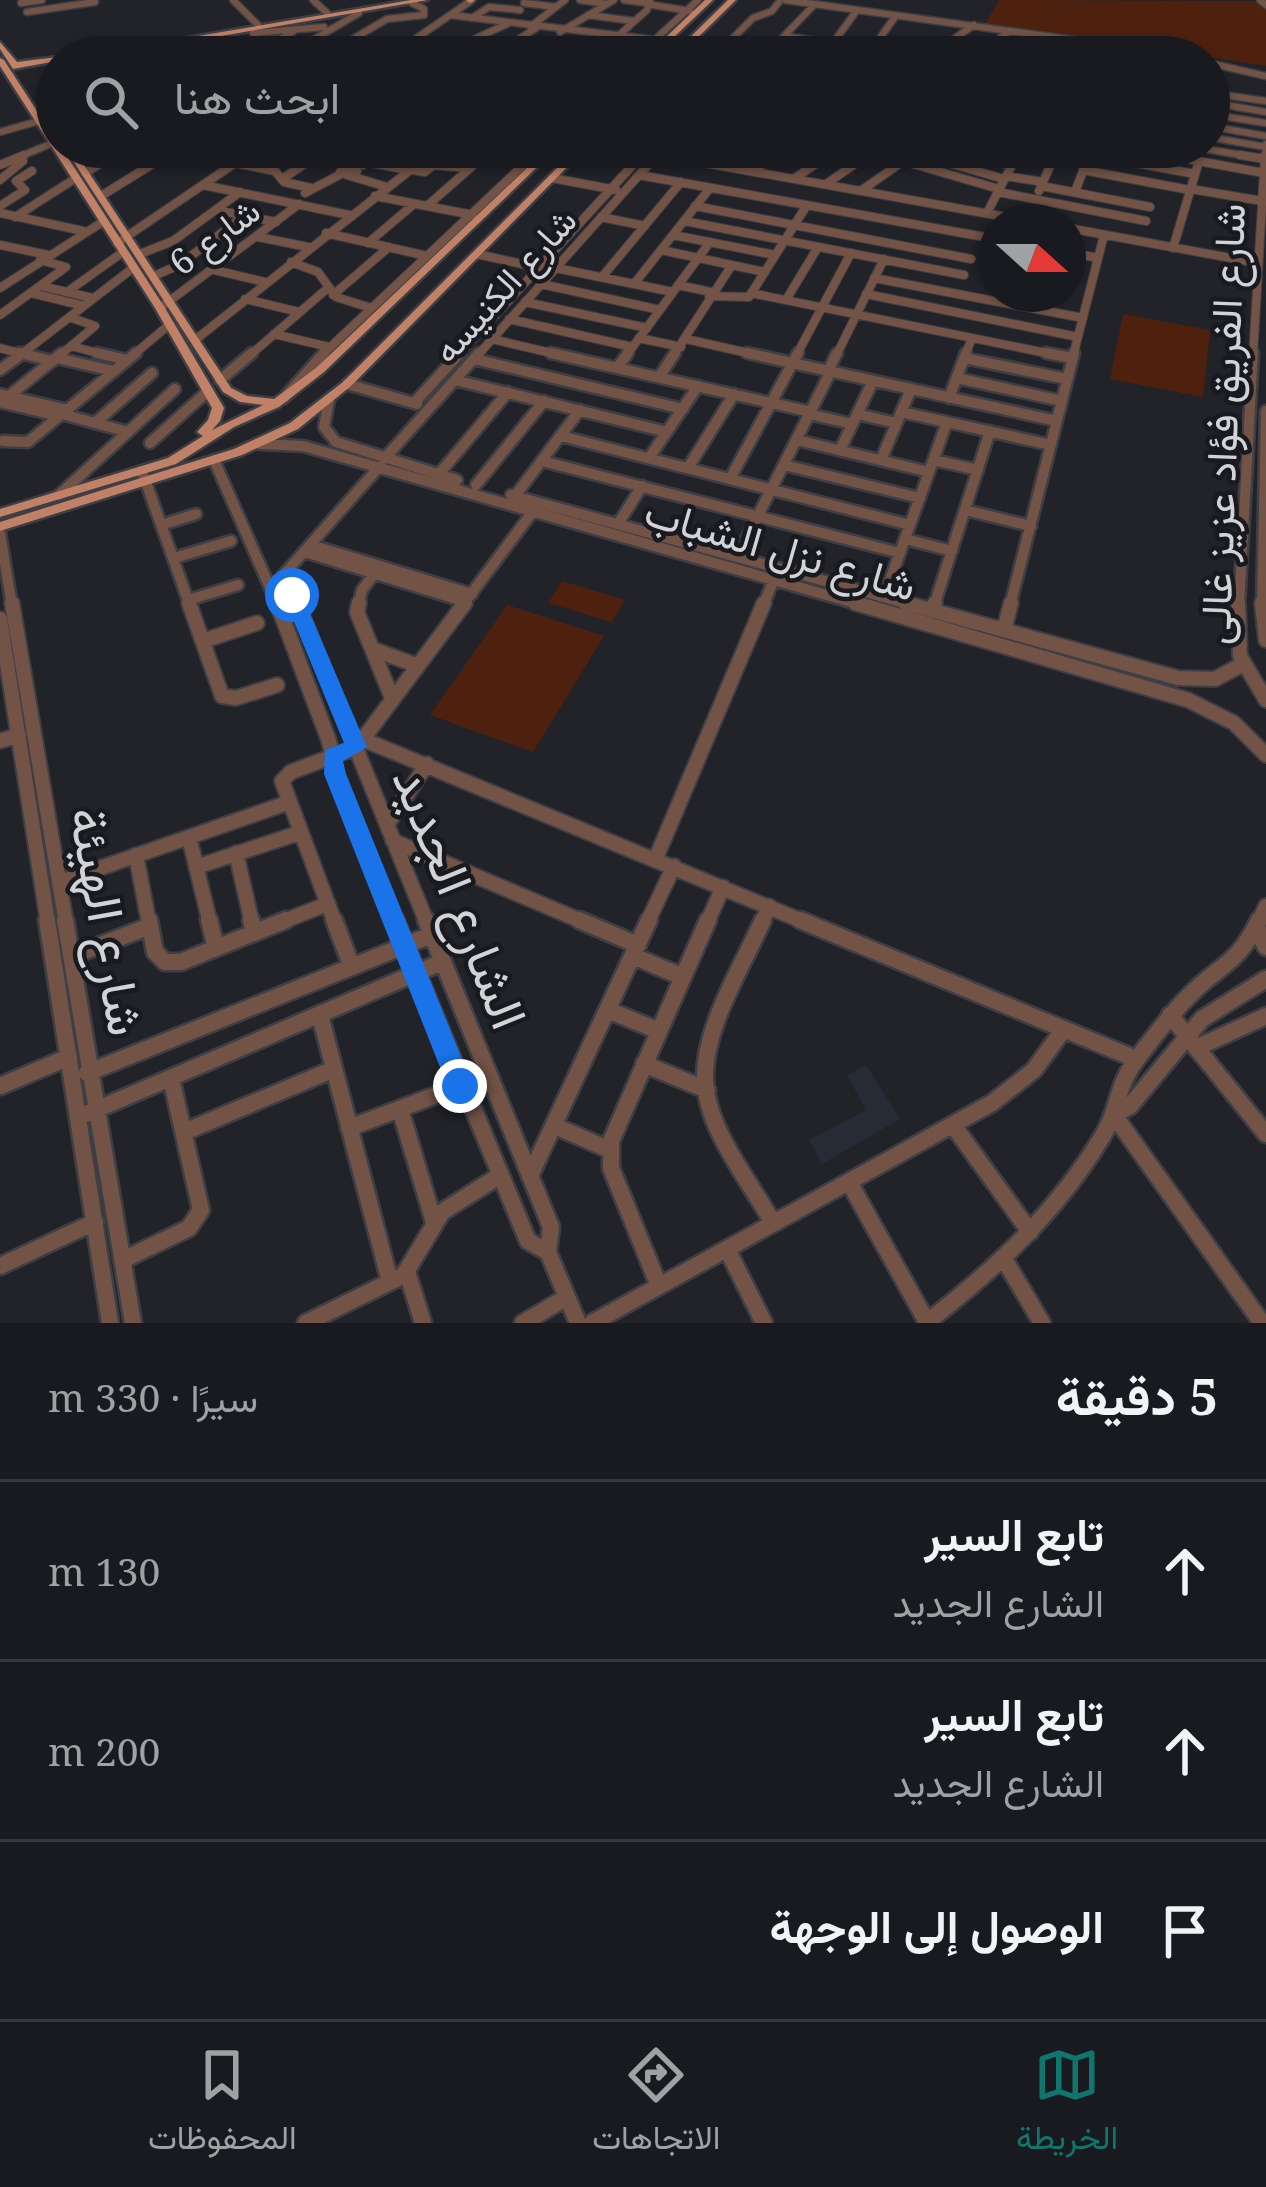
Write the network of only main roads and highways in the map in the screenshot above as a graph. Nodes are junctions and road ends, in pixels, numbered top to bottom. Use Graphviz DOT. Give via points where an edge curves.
graph roads {
  1 [pos="369,0"];
  2 [pos="424,0"];
  3 [pos="709,0"];
  4 [pos="732,0"];
  5 [pos="409,1"];
  6 [pos="384,4"];
  7 [pos="344,15"];
  8 [pos="308,20"];
  9 [pos="216,36"];
  10 [pos="222,36"];
  11 [pos="665,36"];
  12 [pos="695,36"];
  13 [pos="0,44"];
  14 [pos="8,67"];
  15 [pos="36,113"];
  16 [pos="36,116"];
  17 [pos="75,168"];
  18 [pos="78,168"];
  19 [pos="526,168"];
  20 [pos="563,168"];
  21 [pos="81,175"];
  22 [pos="122,240"];
  23 [pos="166,305"];
  24 [pos="376,310"];
  25 [pos="411,320"];
  26 [pos="364,328"];
  27 [pos="395,336"];
  28 [pos="282,399"];
  29 [pos="221,429"];
  30 [pos="260,444"];
  31 [pos="163,464"];
  32 [pos="143,476"];
  33 [pos="0,513"];
  34 [pos="0,530"];
  1 -- 7 [label="main road"];
  2 -- 5 [label="main road"];
  3 -- 11 [label="main road"];
  4 -- 12 [label="main road"];
  5 -- 6 [label="main road"];
  6 -- 7 [label="main road"];
  6 -- 7 [label="main road"];
  7 -- 8 [label="main road"];
  7 -- 8 [label="main road"];
  8 -- 9 [label="main road"];
  8 -- 10 [label="main road"];
  13 -- 14 [label="main road"];
  14 -- 15 [label="main road"];
  14 -- 16 [label="main road"];
  17 -- 21 [label="main road"];
  18 -- 21 [label="main road"];
  19 -- 24 [label="main road"];
  20 -- 25 [label="main road"];
  21 -- 22 [label="main road"];
  21 -- 22 [label="main road"];
  22 -- 23 [label="main road" via="133,268"];
  22 -- 23 [label="main road" via="140,254"];
  23 -- 28 [label="main road" via="231,394"];
  23 -- 31 [label="main road" via="218,407 214,422"];
  24 -- 25 [label="main road" via="393,322"];
  24 -- 26 [label="main road"];
  25 -- 27 [label="main road"];
  26 -- 27 [label="main road" via="385,327"];
  26 -- 28 [label="main road"];
  27 -- 30 [label="main road" via="329,400"];
  28 -- 29 [label="main road"];
  29 -- 30 [label="main road" via="232,442"];
  29 -- 31 [label="main road"];
  30 -- 32 [label="main road"];
  31 -- 32 [label="main road"];
  32 -- 33 [label="main road"];
  32 -- 34 [label="main road"];
}
